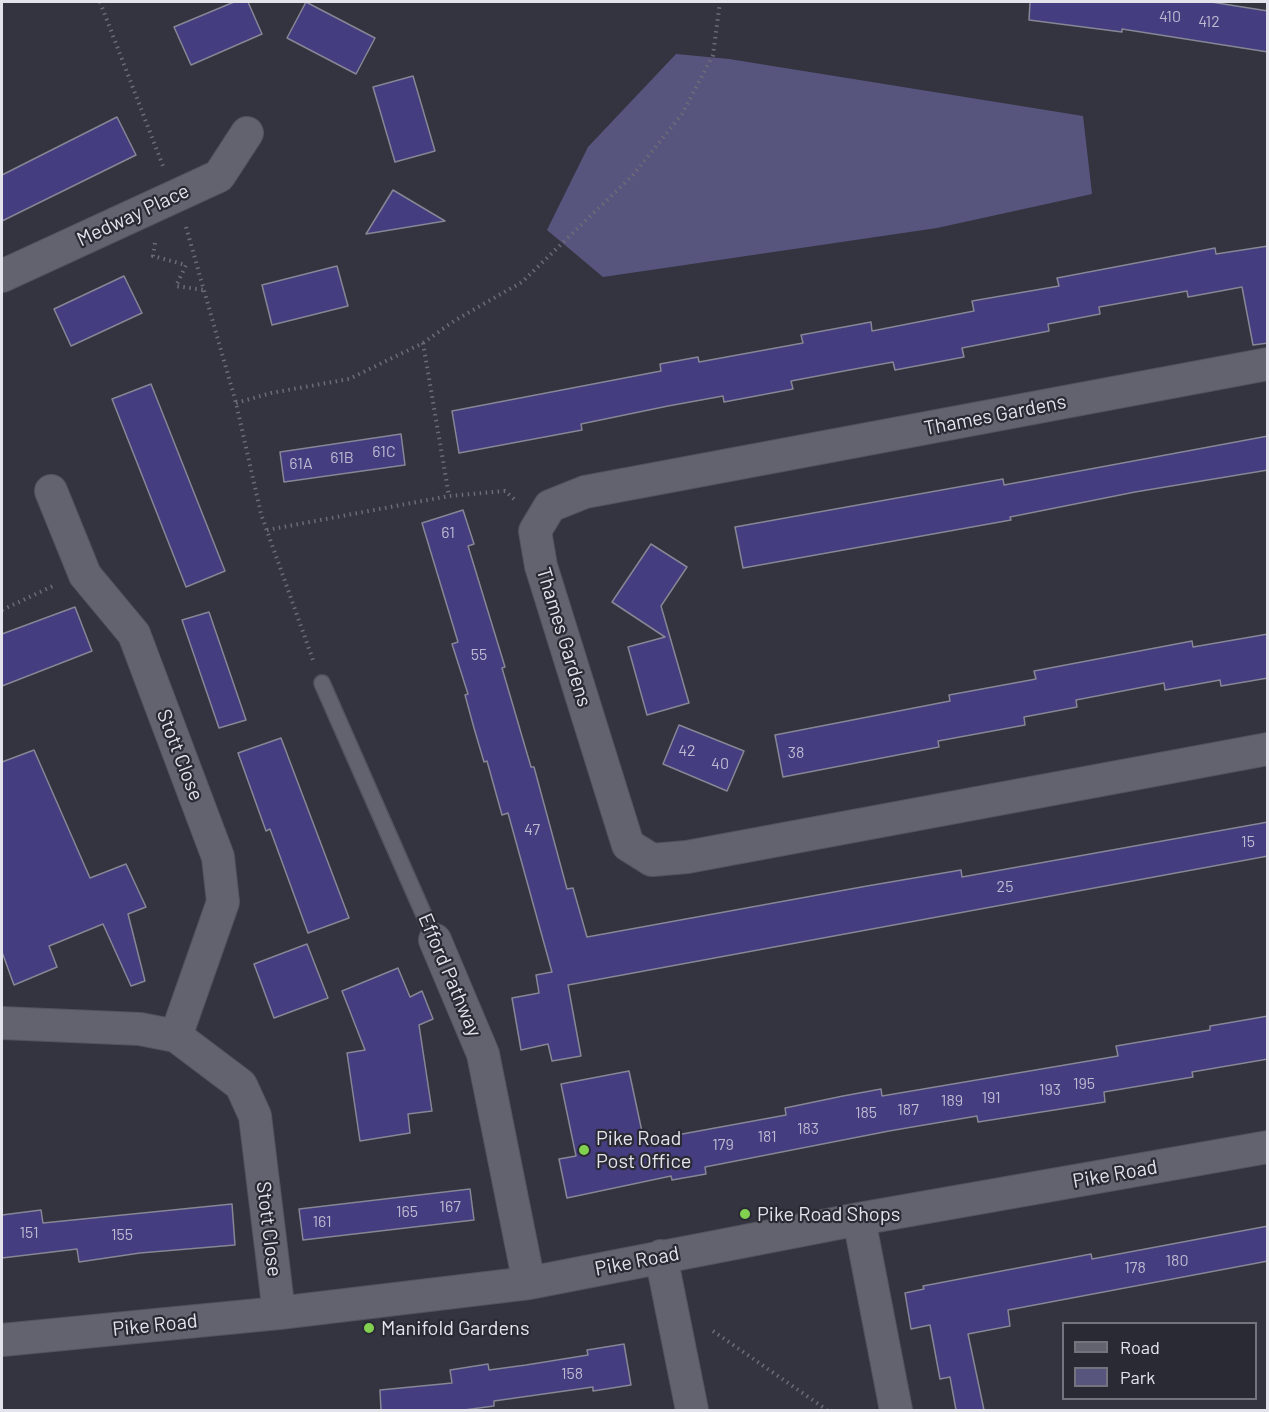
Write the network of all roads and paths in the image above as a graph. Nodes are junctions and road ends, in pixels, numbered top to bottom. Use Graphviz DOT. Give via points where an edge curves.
graph roads {
  1 [pos="100,2"];
  2 [pos="720,2"];
  3 [pos="247,133"];
  4 [pos="164,188"];
  5 [pos="186,226"];
  6 [pos="2,276"];
  7 [pos="204,290"];
  8 [pos="423,343"];
  9 [pos="1268,364"];
  10 [pos="236,403"];
  11 [pos="51,492"];
  12 [pos="449,496"];
  13 [pos="542,521"];
  14 [pos="267,530"];
  15 [pos="84,572"];
  16 [pos="2,610"];
  17 [pos="322,683"];
  18 [pos="1268,749"];
  19 [pos="435,940"];
  20 [pos="2,1023"];
  21 [pos="176,1036"];
  22 [pos="1268,1148"];
  23 [pos="859,1219"];
  24 [pos="661,1256"];
  25 [pos="529,1283"];
  26 [pos="670,1302"];
  27 [pos="279,1313"];
  28 [pos="2,1340"];
  29 [pos="692,1410"];
  30 [pos="826,1410"];
  31 [pos="896,1410"];
  1 -- 4 [label="path"];
  2 -- 8 [label="path" via="713,55 682,114 633,175 522,282"];
  3 -- 4 [label="street, Medway Place" via="219,176"];
  4 -- 6 [label="street, Medway Place"];
  4 -- 7 [label="path" via="153,256 186,266 176,286"];
  5 -- 7 [label="path"];
  7 -- 10 [label="path"];
  8 -- 10 [label="path" via="349,379"];
  8 -- 12 [label="path"];
  9 -- 13 [label="street, Thames Gardens" via="585,492 550,506"];
  10 -- 14 [label="path"];
  11 -- 15 [label="street, Stott Close"];
  12 -- 13 [label="path" via="505,492"];
  12 -- 14 [label="path"];
  13 -- 18 [label="street, Thames Gardens" via="535,531 541,566 628,845 652,860"];
  14 -- 17 [label="path"];
  15 -- 16 [label="path"];
  15 -- 21 [label="street, Stott Close" via="134,634 218,856 223,902"];
  17 -- 19 [label="lane, Efford Pathway"];
  19 -- 25 [label="street, Efford Pathway" via="483,1054"];
  20 -- 21 [label="street, Stott Close" via="140,1029"];
  21 -- 27 [label="street, Stott Close" via="241,1085 255,1116"];
  22 -- 23 [label="street, Pike Road"];
  23 -- 24 [label="street, Pike Road"];
  23 -- 31 [label="street"];
  24 -- 25 [label="street, Pike Road"];
  24 -- 26 [label="street"];
  25 -- 27 [label="street, Pike Road"];
  26 -- 29 [label="street"];
  26 -- 30 [label="path"];
  27 -- 28 [label="street, Pike Road"];
}
